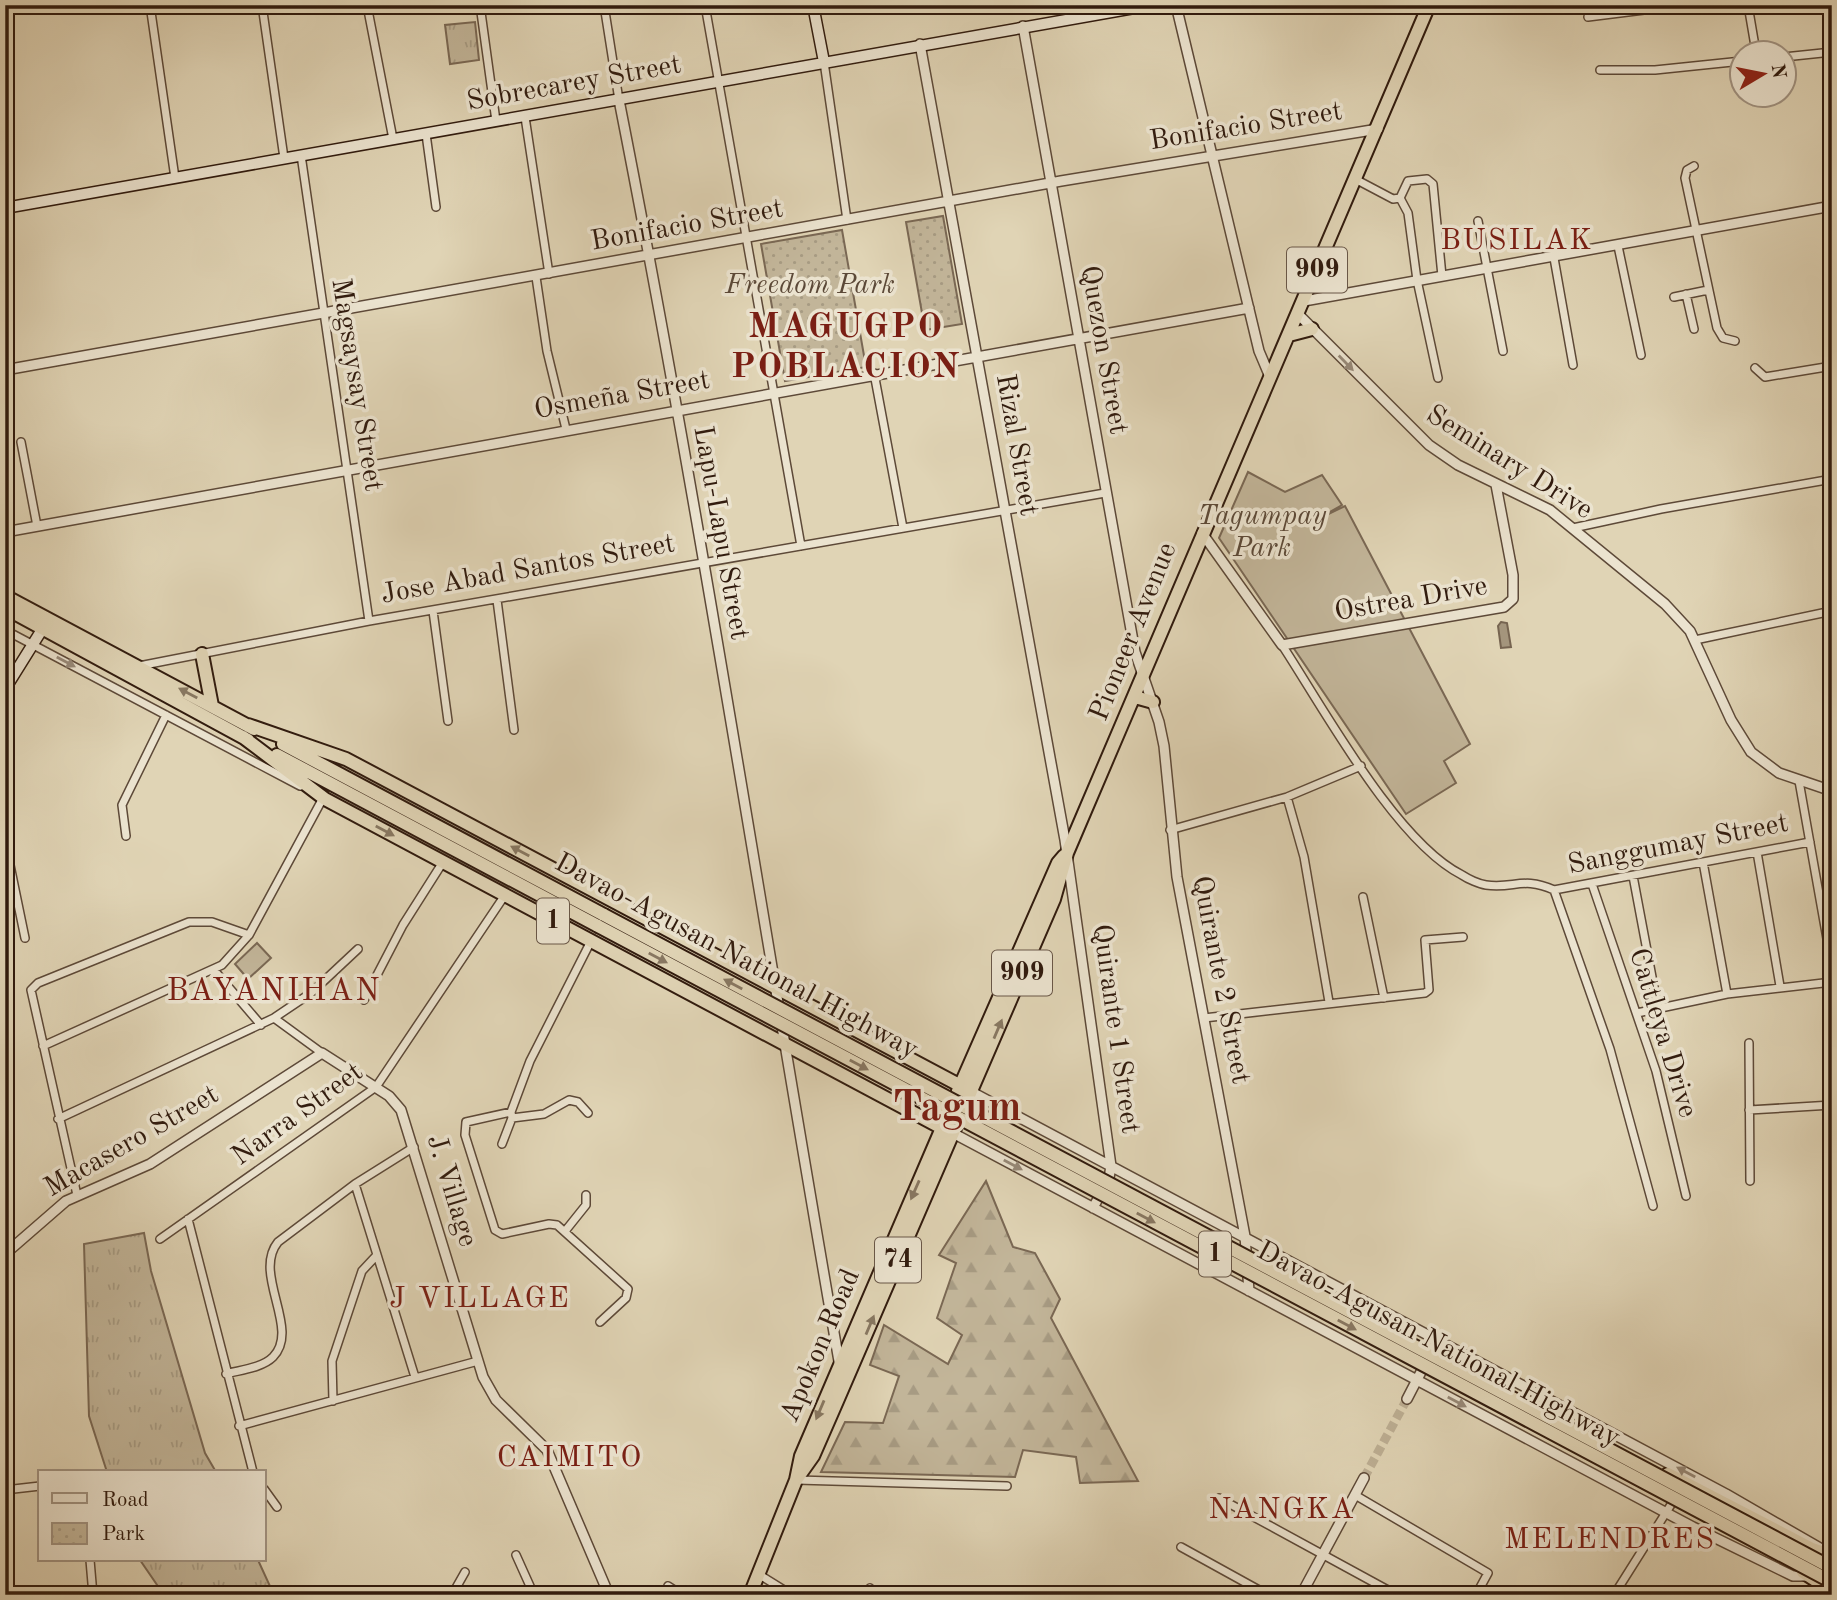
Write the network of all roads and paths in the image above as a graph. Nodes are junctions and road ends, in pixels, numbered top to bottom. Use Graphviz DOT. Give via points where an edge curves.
graph roads {
  1 [pos="150,5"];
  2 [pos="262,5"];
  3 [pos="367,5"];
  4 [pos="480,5"];
  5 [pos="604,5"];
  6 [pos="705,5"];
  7 [pos="813,5"];
  8 [pos="1152,5"];
  9 [pos="1176,5"];
  10 [pos="1429,5"];
  11 [pos="1684,5"];
  12 [pos="1748,5"];
  13 [pos="1588,17"];
  14 [pos="1023,26"];
  15 [pos="1754,38"];
  16 [pos="920,44"];
  17 [pos="1832,52"];
  18 [pos="1798,56"];
  19 [pos="824,62"];
  20 [pos="1728,62"];
  21 [pos="1600,70"];
  22 [pos="717,82"];
  23 [pos="619,100"];
  24 [pos="525,117"];
  25 [pos="496,121"];
  26 [pos="1378,129"];
  27 [pos="426,134"];
  28 [pos="393,139"];
  29 [pos="301,155"];
  30 [pos="1213,155"];
  31 [pos="284,158"];
  32 [pos="1694,166"];
  33 [pos="175,178"];
  34 [pos="1357,180"];
  35 [pos="1051,183"];
  36 [pos="1400,198"];
  37 [pos="949,202"];
  38 [pos="1832,206"];
  39 [pos="436,207"];
  40 [pos="5,208"];
  41 [pos="848,220"];
  42 [pos="1478,221"];
  43 [pos="1694,229"];
  44 [pos="744,238"];
  45 [pos="1618,246"];
  46 [pos="647,255"];
  47 [pos="1554,258"];
  48 [pos="1487,268"];
  49 [pos="549,274"];
  50 [pos="536,276"];
  51 [pos="1442,276"];
  52 [pos="1417,280"];
  53 [pos="1708,290"];
  54 [pos="1686,294"];
  55 [pos="1674,297"];
  56 [pos="1249,308"];
  57 [pos="1301,308"];
  58 [pos="324,313"];
  59 [pos="1312,329"];
  60 [pos="1694,329"];
  61 [pos="1289,335"];
  62 [pos="1077,337"];
  63 [pos="1735,341"];
  64 [pos="1503,351"];
  65 [pos="976,355"];
  66 [pos="1641,355"];
  67 [pos="1573,365"];
  68 [pos="1832,366"];
  69 [pos="1755,368"];
  70 [pos="5,370"];
  71 [pos="874,373"];
  72 [pos="1270,377"];
  73 [pos="1438,378"];
  74 [pos="773,391"];
  75 [pos="676,409"];
  76 [pos="566,429"];
  77 [pos="21,442"];
  78 [pos="348,469"];
  79 [pos="1832,479"];
  80 [pos="1496,485"];
  81 [pos="1105,494"];
  82 [pos="1005,510"];
  83 [pos="37,526"];
  84 [pos="1573,527"];
  85 [pos="902,528"];
  86 [pos="5,532"];
  87 [pos="1202,533"];
  88 [pos="801,546"];
  89 [pos="702,562"];
  90 [pos="5,596"];
  91 [pos="497,600"];
  92 [pos="5,608"];
  93 [pos="432,611"];
  94 [pos="1832,611"];
  95 [pos="369,621"];
  96 [pos="43,628"];
  97 [pos="5,630"];
  98 [pos="1695,640"];
  99 [pos="32,644"];
  100 [pos="1282,645"];
  101 [pos="202,654"];
  102 [pos="135,672"];
  103 [pos="1143,680"];
  104 [pos="5,689"];
  105 [pos="1135,697"];
  106 [pos="1153,702"];
  107 [pos="212,706"];
  108 [pos="166,715"];
  109 [pos="448,721"];
  110 [pos="514,730"];
  111 [pos="245,731"];
  112 [pos="1361,766"];
  113 [pos="1799,781"];
  114 [pos="1832,792"];
  115 [pos="1287,797"];
  116 [pos="324,799"];
  117 [pos="1170,830"];
  118 [pos="126,836"];
  119 [pos="5,841"];
  120 [pos="1810,842"];
  121 [pos="1757,852"];
  122 [pos="1067,853"];
  123 [pos="443,862"];
  124 [pos="1703,862"];
  125 [pos="1633,876"];
  126 [pos="1592,884"];
  127 [pos="1554,890"];
  128 [pos="505,895"];
  129 [pos="1363,897"];
  130 [pos="601,920"];
  131 [pos="249,935"];
  132 [pos="1463,937"];
  133 [pos="25,938"];
  134 [pos="591,941"];
  135 [pos="358,949"];
  136 [pos="1832,967"];
  137 [pos="214,970"];
  138 [pos="1832,982"];
  139 [pos="1780,986"];
  140 [pos="775,987"];
  141 [pos="1727,994"];
  142 [pos="1384,998"];
  143 [pos="365,1000"];
  144 [pos="1329,1002"];
  145 [pos="1658,1009"];
  146 [pos="1637,1013"];
  147 [pos="274,1018"];
  148 [pos="1204,1018"];
  149 [pos="261,1024"];
  150 [pos="783,1043"];
  151 [pos="1749,1043"];
  152 [pos="43,1046"];
  153 [pos="322,1053"];
  154 [pos="376,1087"];
  155 [pos="964,1094"];
  156 [pos="1832,1105"];
  157 [pos="1749,1110"];
  158 [pos="588,1113"];
  159 [pos="512,1115"];
  160 [pos="58,1119"];
  161 [pos="950,1125"];
  162 [pos="502,1144"];
  163 [pos="414,1147"];
  164 [pos="1112,1175"];
  165 [pos="1750,1181"];
  166 [pos="355,1184"];
  167 [pos="77,1195"];
  168 [pos="586,1195"];
  169 [pos="1686,1196"];
  170 [pos="1099,1202"];
  171 [pos="1653,1206"];
  172 [pos="188,1219"];
  173 [pos="566,1230"];
  174 [pos="1245,1236"];
  175 [pos="160,1239"];
  176 [pos="5,1255"];
  177 [pos="377,1255"];
  178 [pos="1249,1291"];
  179 [pos="600,1322"];
  180 [pos="478,1362"];
  181 [pos="839,1364"];
  182 [pos="226,1374"];
  183 [pos="1419,1375"];
  184 [pos="415,1377"];
  185 [pos="843,1387"];
  186 [pos="1407,1399"];
  187 [pos="333,1401"];
  188 [pos="1558,1417"];
  189 [pos="1523,1424"];
  190 [pos="239,1426"];
  191 [pos="1548,1437"];
  192 [pos="252,1470"];
  193 [pos="1364,1478"];
  194 [pos="796,1480"];
  195 [pos="38,1486"];
  196 [pos="1007,1486"];
  197 [pos="5,1490"];
  198 [pos="266,1492"];
  199 [pos="1355,1495"];
  200 [pos="1219,1497"];
  201 [pos="1724,1498"];
  202 [pos="277,1507"];
  203 [pos="1669,1508"];
  204 [pos="1181,1547"];
  205 [pos="1323,1553"];
  206 [pos="516,1555"];
  207 [pos="1831,1557"];
  208 [pos="90,1562"];
  209 [pos="465,1572"];
  210 [pos="758,1574"];
  211 [pos="1810,1576"];
  212 [pos="668,1586"];
  213 [pos="1830,1587"];
  214 [pos="455,1594"];
  215 [pos="93,1595"];
  216 [pos="534,1595"];
  217 [pos="609,1595"];
  218 [pos="682,1595"];
  219 [pos="750,1595"];
  220 [pos="792,1595"];
  221 [pos="1268,1595"];
  222 [pos="1301,1595"];
  223 [pos="1397,1595"];
  224 [pos="1476,1595"];
  225 [pos="1614,1595"];
  1 -- 33 [label="street"];
  2 -- 31 [label="street"];
  3 -- 28 [label="street"];
  4 -- 25 [label="street"];
  5 -- 23 [label="street, Lapu-Lapu Street"];
  6 -- 22 [label="street"];
  7 -- 19 [label="main road"];
  8 -- 14 [label="main road, Sobrecarey Street"];
  9 -- 30 [label="street"];
  10 -- 26 [label="highway, Pioneer Avenue / 909"];
  11 -- 13 [label="street"];
  12 -- 15 [label="street"];
  14 -- 16 [label="main road, Sobrecarey Street"];
  14 -- 35 [label="street, Quezon Street"];
  16 -- 19 [label="main road, Sobrecarey Street"];
  16 -- 37 [label="street, Rizal Street"];
  17 -- 18 [label="street"];
  19 -- 22 [label="main road, Sobrecarey Street"];
  19 -- 41 [label="street"];
  20 -- 21 [label="street"];
  22 -- 23 [label="main road, Sobrecarey Street"];
  22 -- 44 [label="street"];
  23 -- 24 [label="main road, Sobrecarey Street"];
  23 -- 46 [label="street, Lapu-Lapu Street"];
  24 -- 25 [label="main road, Sobrecarey Street"];
  24 -- 49 [label="street"];
  25 -- 27 [label="main road, Sobrecarey Street"];
  26 -- 30 [label="street, Bonifacio Street"];
  26 -- 34 [label="highway, Pioneer Avenue / 909"];
  27 -- 28 [label="main road, Sobrecarey Street"];
  27 -- 39 [label="street"];
  28 -- 29 [label="main road, Sobrecarey Street"];
  29 -- 31 [label="main road, Sobrecarey Street"];
  29 -- 58 [label="street, Magsaysay Street"];
  30 -- 35 [label="street, Bonifacio Street"];
  30 -- 56 [label="street"];
  31 -- 33 [label="main road, Sobrecarey Street"];
  32 -- 43 [label="street" via="1685,178"];
  33 -- 40 [label="main road, Sobrecarey Street"];
  34 -- 36 [label="street" via="1393,199"];
  34 -- 57 [label="highway, Pioneer Avenue / 909"];
  35 -- 37 [label="street, Bonifacio Street"];
  35 -- 62 [label="street, Quezon Street"];
  36 -- 51 [label="street" via="1408,181 1427,179 1433,184"];
  36 -- 52 [label="street" via="1408,213"];
  37 -- 41 [label="street, Bonifacio Street"];
  37 -- 65 [label="street, Rizal Street"];
  38 -- 43 [label="street"];
  41 -- 44 [label="street, Bonifacio Street"];
  42 -- 48 [label="street"];
  43 -- 45 [label="street"];
  43 -- 53 [label="street"];
  44 -- 46 [label="street, Bonifacio Street"];
  44 -- 74 [label="street"];
  45 -- 47 [label="street"];
  45 -- 66 [label="street"];
  46 -- 49 [label="street, Bonifacio Street"];
  46 -- 75 [label="street, Lapu-Lapu Street"];
  47 -- 48 [label="street"];
  47 -- 67 [label="street"];
  48 -- 51 [label="street"];
  48 -- 64 [label="street"];
  49 -- 50 [label="street, Bonifacio Street"];
  50 -- 58 [label="street, Bonifacio Street"];
  50 -- 76 [label="street" via="547,351"];
  51 -- 52 [label="street"];
  52 -- 57 [label="street"];
  52 -- 73 [label="street"];
  53 -- 54 [label="street"];
  53 -- 63 [label="street" via="1720,335"];
  54 -- 55 [label="street"];
  54 -- 60 [label="street"];
  56 -- 62 [label="street, Osmeña Street"];
  56 -- 72 [label="street"];
  57 -- 59 [label="street, Seminary Drive"];
  57 -- 61 [label="highway, Pioneer Avenue / 909"];
  58 -- 70 [label="street, Bonifacio Street"];
  58 -- 78 [label="street, Magsaysay Street"];
  59 -- 61 [label="highway"];
  59 -- 80 [label="street, Seminary Drive, one-way" via="1416,435"];
  61 -- 72 [label="highway, Pioneer Avenue / 909"];
  62 -- 65 [label="street, Osmeña Street"];
  62 -- 81 [label="street, Quezon Street"];
  65 -- 71 [label="street, Osmeña Street"];
  65 -- 82 [label="street, Rizal Street"];
  68 -- 69 [label="street" via="1765,377"];
  71 -- 74 [label="street, Osmeña Street"];
  71 -- 85 [label="street"];
  72 -- 87 [label="highway, Pioneer Avenue / 909"];
  74 -- 75 [label="street, Osmeña Street"];
  74 -- 88 [label="street"];
  75 -- 76 [label="street, Osmeña Street"];
  75 -- 89 [label="street, Lapu-Lapu Street"];
  76 -- 78 [label="street, Osmeña Street"];
  77 -- 83 [label="street"];
  78 -- 83 [label="street, Osmeña Street"];
  78 -- 95 [label="street, Magsaysay Street"];
  79 -- 84 [label="street"];
  80 -- 84 [label="street, Seminary Drive" via="1539,503"];
  80 -- 100 [label="street, Ostrea Drive" via="1514,585 1509,604"];
  81 -- 82 [label="street, Jose Abad Santos Street"];
  81 -- 103 [label="street, Quezon Street"];
  82 -- 85 [label="street, Jose Abad Santos Street"];
  82 -- 122 [label="street, Rizal Street"];
  83 -- 86 [label="street, Osmeña Street"];
  84 -- 98 [label="street, Seminary Drive" via="1671,609"];
  85 -- 88 [label="street, Jose Abad Santos Street"];
  87 -- 100 [label="street"];
  87 -- 103 [label="highway, Pioneer Avenue / 909"];
  88 -- 89 [label="street, Jose Abad Santos Street"];
  89 -- 91 [label="street, Jose Abad Santos Street"];
  89 -- 140 [label="street, Lapu-Lapu Street"];
  90 -- 102 [label="highway, Davao-Agusan National Highway / 1"];
  91 -- 93 [label="street, Jose Abad Santos Street"];
  91 -- 110 [label="street"];
  92 -- 96 [label="highway, Davao-Agusan National Highway / 1"];
  93 -- 95 [label="street, Jose Abad Santos Street"];
  93 -- 109 [label="street"];
  94 -- 98 [label="street"];
  95 -- 101 [label="street, Jose Abad Santos Street"];
  96 -- 99 [label="main road"];
  96 -- 102 [label="highway, Davao-Agusan National Highway / 1"];
  97 -- 99 [label="street"];
  98 -- 113 [label="street, Seminary Drive" via="1745,744 1767,765"];
  99 -- 104 [label="main road"];
  99 -- 108 [label="street, one-way"];
  100 -- 112 [label="street"];
  101 -- 102 [label="street, Jose Abad Santos Street"];
  101 -- 107 [label="highway"];
  107 -- 102 [label="highway, Davao-Agusan National Highway / 1, one-way"];
  102 -- 111 [label="highway, Davao-Agusan National Highway / 1"];
  103 -- 105 [label="highway, Pioneer Avenue / 909"];
  103 -- 106 [label="street, Quirante 2 Street"];
  105 -- 106 [label="highway"];
  105 -- 122 [label="highway, Pioneer Avenue / 909"];
  106 -- 117 [label="street, Quirante 2 Street" via="1164,746"];
  107 -- 111 [label="highway, Davao-Agusan National Highway / 1"];
  108 -- 116 [label="street"];
  108 -- 118 [label="street" via="122,805"];
  111 -- 116 [label="highway, Davao-Agusan National Highway / 1"];
  111 -- 130 [label="highway, Davao-Agusan National Highway / 1"];
  140 -- 111 [label="highway, Davao-Agusan National Highway / 1, one-way" via="346,759"];
  112 -- 115 [label="street"];
  112 -- 127 [label="street" via="1416,840 1460,874 1486,885 1538,882"];
  113 -- 114 [label="street, Seminary Drive"];
  113 -- 120 [label="street, Sanggumay Street"];
  115 -- 117 [label="street"];
  115 -- 144 [label="street" via="1306,870"];
  116 -- 123 [label="highway, Davao-Agusan National Highway / 1, one-way"];
  116 -- 131 [label="street"];
  117 -- 148 [label="street, Quirante 2 Street"];
  119 -- 133 [label="street"];
  120 -- 121 [label="street, Sanggumay Street"];
  120 -- 136 [label="street, Sanggumay Street"];
  121 -- 124 [label="street, Sanggumay Street"];
  121 -- 139 [label="street"];
  122 -- 155 [label="highway, Pioneer Avenue / 909" via="1061,883"];
  122 -- 164 [label="street, Quirante 1 Street"];
  123 -- 128 [label="highway, Davao-Agusan National Highway / 1"];
  123 -- 143 [label="street" via="403,925"];
  124 -- 125 [label="street, Sanggumay Street"];
  124 -- 141 [label="street"];
  125 -- 126 [label="street, Sanggumay Street"];
  125 -- 145 [label="street"];
  126 -- 127 [label="street, Sanggumay Street"];
  126 -- 146 [label="street, Cattleya Drive"];
  127 -- 171 [label="street" via="1611,1049"];
  128 -- 134 [label="highway, Davao-Agusan National Highway / 1"];
  128 -- 154 [label="street, Narra Street"];
  129 -- 142 [label="street"];
  207 -- 130 [label="highway, Davao-Agusan National Highway / 1, one-way, bridge"];
  130 -- 213 [label="highway, Davao-Agusan National Highway / 1, one-way, bridge"];
  131 -- 137 [label="street"];
  131 -- 152 [label="street" via="212,922 189,922 38,983 31,995"];
  132 -- 142 [label="street" via="1425,940 1428,992"];
  134 -- 150 [label="highway, Davao-Agusan National Highway / 1"];
  134 -- 159 [label="street" via="530,1061"];
  135 -- 147 [label="street" via="311,993"];
  137 -- 149 [label="street"];
  137 -- 152 [label="street"];
  138 -- 139 [label="street"];
  139 -- 141 [label="street"];
  140 -- 150 [label="street, Lapu-Lapu Street"];
  140 -- 155 [label="highway, Davao-Agusan National Highway / 1"];
  141 -- 145 [label="street"];
  142 -- 144 [label="street"];
  144 -- 148 [label="street"];
  145 -- 146 [label="street"];
  146 -- 169 [label="street, Cattleya Drive" via="1663,1096"];
  147 -- 149 [label="street"];
  147 -- 153 [label="street"];
  148 -- 174 [label="street, Quirante 2 Street"];
  149 -- 160 [label="street"];
  150 -- 161 [label="highway, Davao-Agusan National Highway / 1"];
  150 -- 181 [label="street, Lapu-Lapu Street"];
  151 -- 157 [label="street"];
  152 -- 160 [label="street"];
  153 -- 154 [label="street, J. Village"];
  153 -- 167 [label="street, Macasero Street" via="150,1164"];
  154 -- 163 [label="street, J. Village" via="401,1110"];
  154 -- 172 [label="street, Narra Street"];
  155 -- 161 [label="highway, Pioneer Avenue / 74"];
  155 -- 164 [label="highway, Davao-Agusan National Highway / 1"];
  156 -- 157 [label="street"];
  157 -- 165 [label="street"];
  158 -- 159 [label="street" via="569,1100 544,1114"];
  159 -- 162 [label="street"];
  159 -- 173 [label="street" via="472,1118 464,1128 495,1230 502,1234 549,1224"];
  160 -- 167 [label="street"];
  161 -- 170 [label="highway, Davao-Agusan National Highway / 1, one-way"];
  161 -- 181 [label="highway, Apokon Road / 74, one-way"];
  185 -- 161 [label="highway, Apokon Road / 74, one-way"];
  163 -- 166 [label="street"];
  163 -- 180 [label="street, J. Village"];
  164 -- 170 [label="street, Quirante 1 Street"];
  164 -- 174 [label="street"];
  166 -- 177 [label="street"];
  166 -- 182 [label="street" via="270,1251 268,1262 281,1327 279,1349 264,1363"];
  167 -- 176 [label="street, Macasero Street"];
  168 -- 173 [label="street" via="586,1205"];
  170 -- 178 [label="street"];
  172 -- 175 [label="street, Narra Street"];
  172 -- 182 [label="street"];
  173 -- 179 [label="street" via="628,1289 626,1298"];
  174 -- 178 [label="street, Quirante 2 Street"];
  201 -- 174 [label="street, one-way"];
  177 -- 184 [label="street"];
  177 -- 187 [label="street" via="362,1271 332,1361"];
  178 -- 183 [label="street"];
  180 -- 184 [label="street"];
  180 -- 217 [label="street, J. Village" via="496,1399 547,1450"];
  181 -- 185 [label="street, Lapu-Lapu Street"];
  181 -- 194 [label="highway, Apokon Road / 74, one-way" via="801,1455"];
  182 -- 190 [label="street"];
  183 -- 186 [label="street"];
  183 -- 189 [label="highway, Davao-Agusan National Highway"];
  183 -- 203 [label="street, one-way"];
  184 -- 187 [label="street"];
  185 -- 194 [label="highway, Apokon Road / 74" via="813,1456"];
  187 -- 190 [label="street"];
  188 -- 189 [label="highway, Davao-Agusan National Highway" via="1534,1404"];
  188 -- 191 [label="highway" via="1550,1425"];
  188 -- 201 [label="highway, Davao-Agusan National Highway"];
  189 -- 191 [label="highway, Davao-Agusan National Highway"];
  190 -- 192 [label="street"];
  191 -- 203 [label="highway, Davao-Agusan National Highway"];
  193 -- 199 [label="street"];
  194 -- 196 [label="street"];
  194 -- 210 [label="highway, Apokon Road / 74"];
  195 -- 197 [label="street"];
  198 -- 202 [label="street"];
  199 -- 205 [label="street"];
  199 -- 224 [label="street" via="1488,1573"];
  200 -- 205 [label="street"];
  201 -- 207 [label="highway, Davao-Agusan National Highway"];
  203 -- 211 [label="highway, Davao-Agusan National Highway"];
  203 -- 225 [label="street"];
  204 -- 221 [label="street"];
  205 -- 222 [label="street"];
  205 -- 223 [label="street"];
  206 -- 216 [label="street"];
  207 -- 211 [label="highway"];
  207 -- 213 [label="highway" via="1824,1574"];
  208 -- 215 [label="street"];
  209 -- 214 [label="street"];
  210 -- 219 [label="highway, Apokon Road / 74"];
  210 -- 220 [label="street"];
  211 -- 213 [label="highway, Davao-Agusan National Highway"];
  212 -- 218 [label="street"];
}
